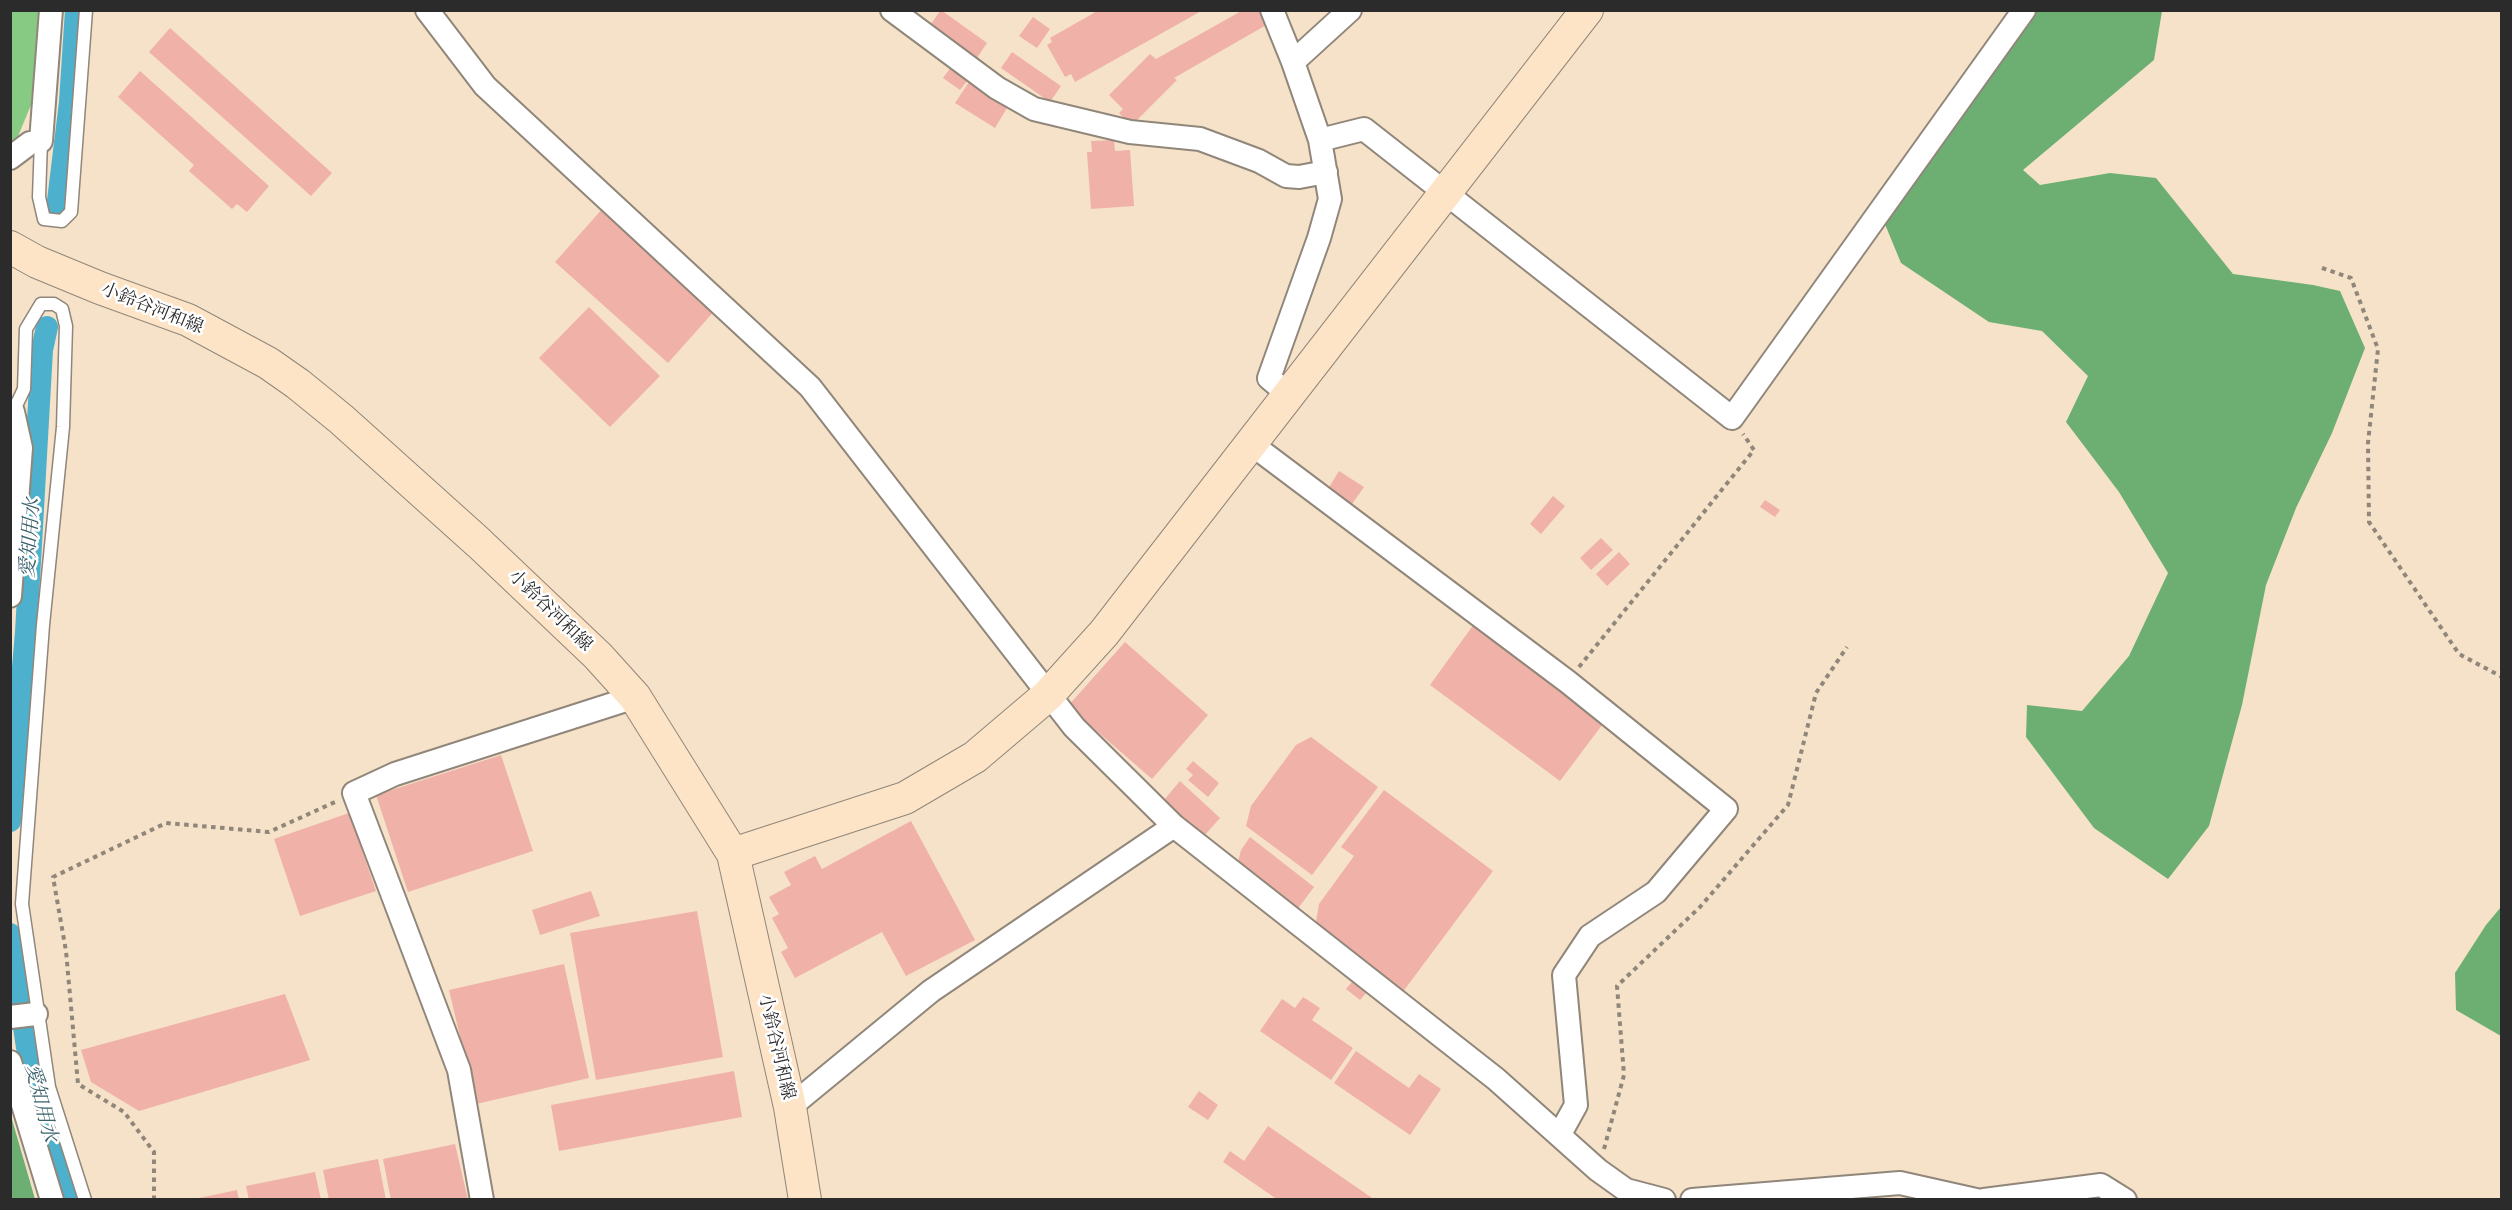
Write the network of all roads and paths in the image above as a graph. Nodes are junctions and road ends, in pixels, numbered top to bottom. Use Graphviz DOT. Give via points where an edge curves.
graph roads {
  1 [pos="51,10"];
  2 [pos="86,10"];
  3 [pos="427,10"];
  4 [pos="892,10"];
  5 [pos="1272,10"];
  6 [pos="1350,10"];
  7 [pos="1587,10"];
  8 [pos="2024,10"];
  9 [pos="1293,62"];
  10 [pos="1320,140"];
  11 [pos="41,141"];
  12 [pos="10,158"];
  13 [pos="1326,172"];
  14 [pos="1444,194"];
  15 [pos="10,247"];
  16 [pos="2322,268"];
  17 [pos="1288,394"];
  18 [pos="12,411"];
  19 [pos="1732,418"];
  20 [pos="1250,443"];
  21 [pos="10,596"];
  22 [pos="1847,647"];
  23 [pos="2502,677"];
  24 [pos="1568,682"];
  25 [pos="1048,695"];
  26 [pos="635,696"];
  27 [pos="354,793"];
  28 [pos="1174,826"];
  29 [pos="733,854"];
  30 [pos="36,1014"];
  31 [pos="10,1017"];
  32 [pos="10,1062"];
  33 [pos="790,1107"];
  34 [pos="1560,1134"];
  35 [pos="1598,1170"];
  36 [pos="52,1200"];
  37 [pos="85,1200"];
  38 [pos="154,1200"];
  39 [pos="482,1200"];
  40 [pos="805,1200"];
  41 [pos="1664,1200"];
  42 [pos="1692,1200"];
  43 [pos="1976,1200"];
  44 [pos="1984,1200"];
  45 [pos="2125,1200"];
  1 -- 11 [label="street"];
  2 -- 11 [label="lane" via="71,212 63,221 44,219 39,197"];
  3 -- 25 [label="street" via="485,86 810,387"];
  4 -- 13 [label="street" via="997,88 1034,109 1130,132 1200,139 1259,161 1286,176"];
  5 -- 9 [label="street"];
  6 -- 9 [label="street"];
  7 -- 14 [label="main road"];
  8 -- 19 [label="street"];
  9 -- 10 [label="street"];
  10 -- 13 [label="street"];
  10 -- 14 [label="street" via="1364,129"];
  11 -- 12 [label="street" via="30,143"];
  13 -- 17 [label="street" via="1330,199 1269,378"];
  14 -- 17 [label="main road"];
  14 -- 19 [label="street"];
  15 -- 26 [label="main road, 小鈴谷河和線" via="100,288 188,320 298,384 480,543"];
  16 -- 23 [label="path" via="2351,278 2378,349 2368,443 2369,522 2459,654"];
  17 -- 20 [label="main road"];
  18 -- 21 [label="street" via="21,448"];
  18 -- 30 [label="lane" via="24,388 26,329 42,304 54,304 62,309 66,326 63,427 22,891"];
  19 -- 24 [label="path" via="1754,450"];
  20 -- 24 [label="street"];
  20 -- 25 [label="main road" via="1104,633"];
  22 -- 35 [label="path" via="1816,693 1788,805 1700,907 1617,986 1624,1075"];
  24 -- 34 [label="street" via="1726,809 1656,892 1590,936 1564,975 1576,1105"];
  25 -- 28 [label="street" via="1074,727"];
  25 -- 29 [label="main road" via="975,757 905,798"];
  26 -- 27 [label="street" via="394,774"];
  26 -- 29 [label="main road, 小鈴谷河和線"];
  27 -- 38 [label="path" via="269,832 166,823 53,877 66,951 78,1084 124,1112 154,1152"];
  27 -- 39 [label="street" via="459,1070"];
  28 -- 33 [label="street" via="931,991"];
  28 -- 34 [label="street" via="1496,1079"];
  29 -- 33 [label="main road, 小鈴谷河和線"];
  30 -- 31 [label="street"];
  30 -- 37 [label="lane" via="49,1087"];
  32 -- 36 [label="street"];
  33 -- 40 [label="main road, 小鈴谷河和線"];
  34 -- 35 [label="street"];
  35 -- 41 [label="street" via="1626,1190"];
  42 -- 43 [label="street" via="1900,1183"];
  44 -- 45 [label="street" via="2101,1185"];
}
